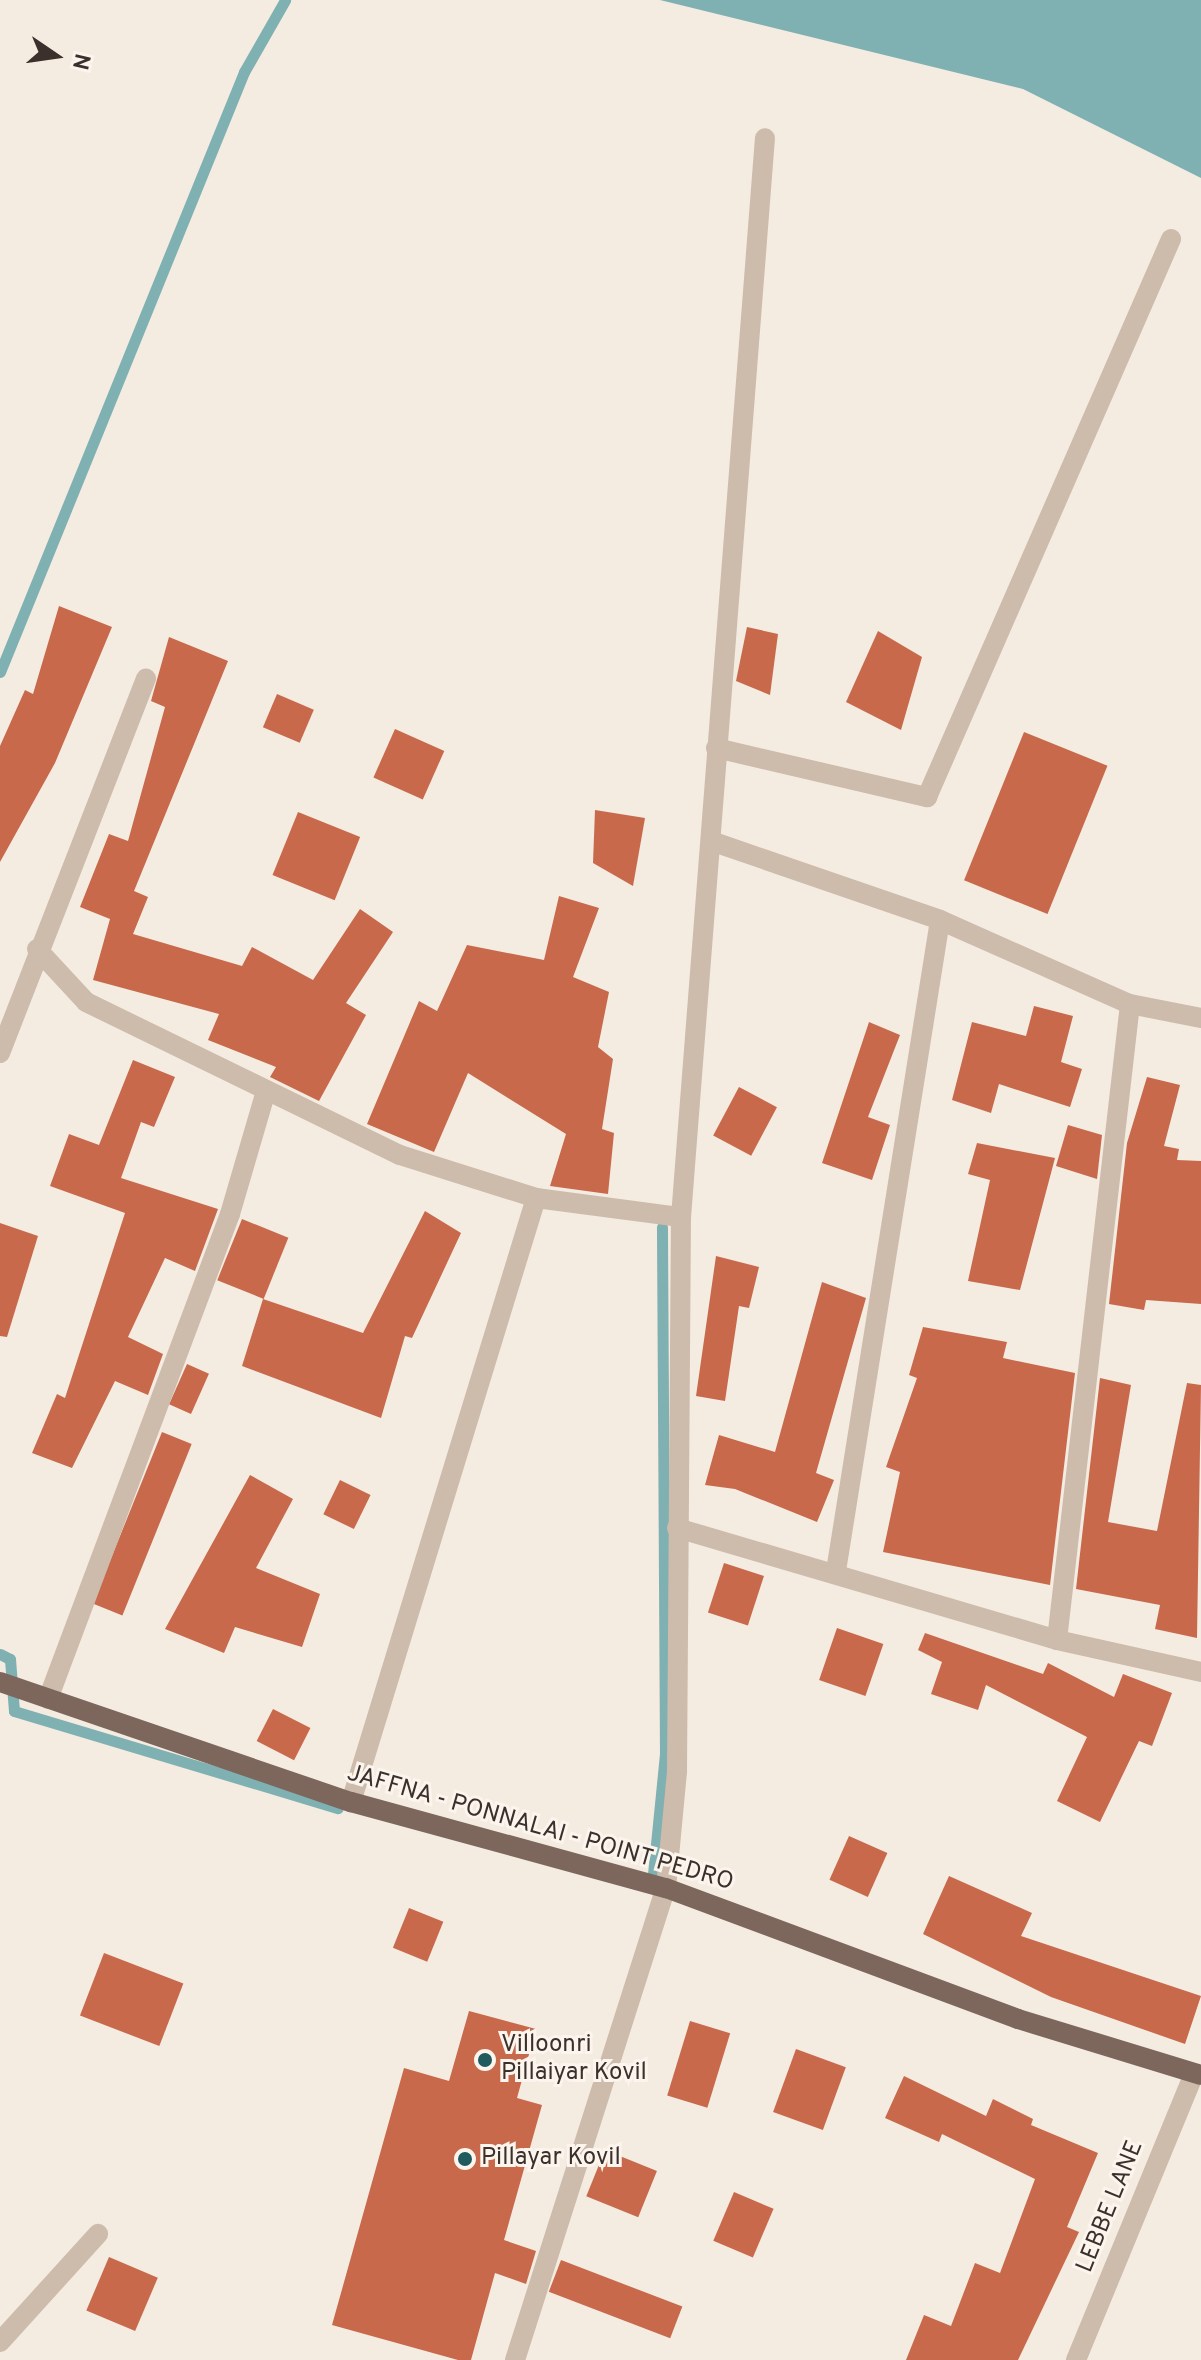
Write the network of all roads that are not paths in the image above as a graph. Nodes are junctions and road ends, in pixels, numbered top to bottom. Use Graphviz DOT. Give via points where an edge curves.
graph roads {
  1 [pos="765,138"];
  2 [pos="1171,239"];
  3 [pos="146,678"];
  4 [pos="716,748"];
  5 [pos="711,841"];
  6 [pos="940,920"];
  7 [pos="37,949"];
  8 [pos="1130,1004"];
  9 [pos="1201,1018"];
  10 [pos="0,1053"];
  11 [pos="265,1094"];
  12 [pos="536,1198"];
  13 [pos="681,1217"];
  14 [pos="677,1528"];
  15 [pos="836,1571"];
  16 [pos="1057,1640"];
  17 [pos="1201,1672"];
  18 [pos="0,1682"];
  19 [pos="48,1699"];
  20 [pos="351,1802"];
  21 [pos="666,1888"];
  22 [pos="1198,2074"];
  23 [pos="98,2234"];
  24 [pos="0,2342"];
  25 [pos="515,2360"];
  26 [pos="1076,2360"];
  1 -- 4 [label="street"];
  2 -- 4 [label="street" via="927,797"];
  3 -- 7 [label="street"];
  4 -- 5 [label="street"];
  5 -- 6 [label="street"];
  5 -- 13 [label="street"];
  6 -- 8 [label="street"];
  6 -- 15 [label="street"];
  7 -- 10 [label="street"];
  7 -- 11 [label="street" via="86,1002"];
  8 -- 9 [label="street"];
  8 -- 16 [label="street"];
  11 -- 12 [label="street" via="400,1155"];
  11 -- 19 [label="street" via="230,1214"];
  12 -- 13 [label="street"];
  12 -- 20 [label="street"];
  13 -- 14 [label="street"];
  14 -- 15 [label="street"];
  14 -- 21 [label="street" via="677,1771"];
  15 -- 16 [label="street"];
  16 -- 17 [label="street"];
  18 -- 19 [label="main road, JAFFNA - PONNALAI - POINT PEDRO"];
  19 -- 20 [label="main road, JAFFNA - PONNALAI - POINT PEDRO"];
  20 -- 21 [label="main road, JAFFNA - PONNALAI - POINT PEDRO"];
  21 -- 22 [label="main road, JAFFNA - PONNALAI - POINT PEDRO" via="1018,2019"];
  21 -- 25 [label="street"];
  22 -- 26 [label="street, LEBBE LANE"];
  23 -- 24 [label="street"];
}
